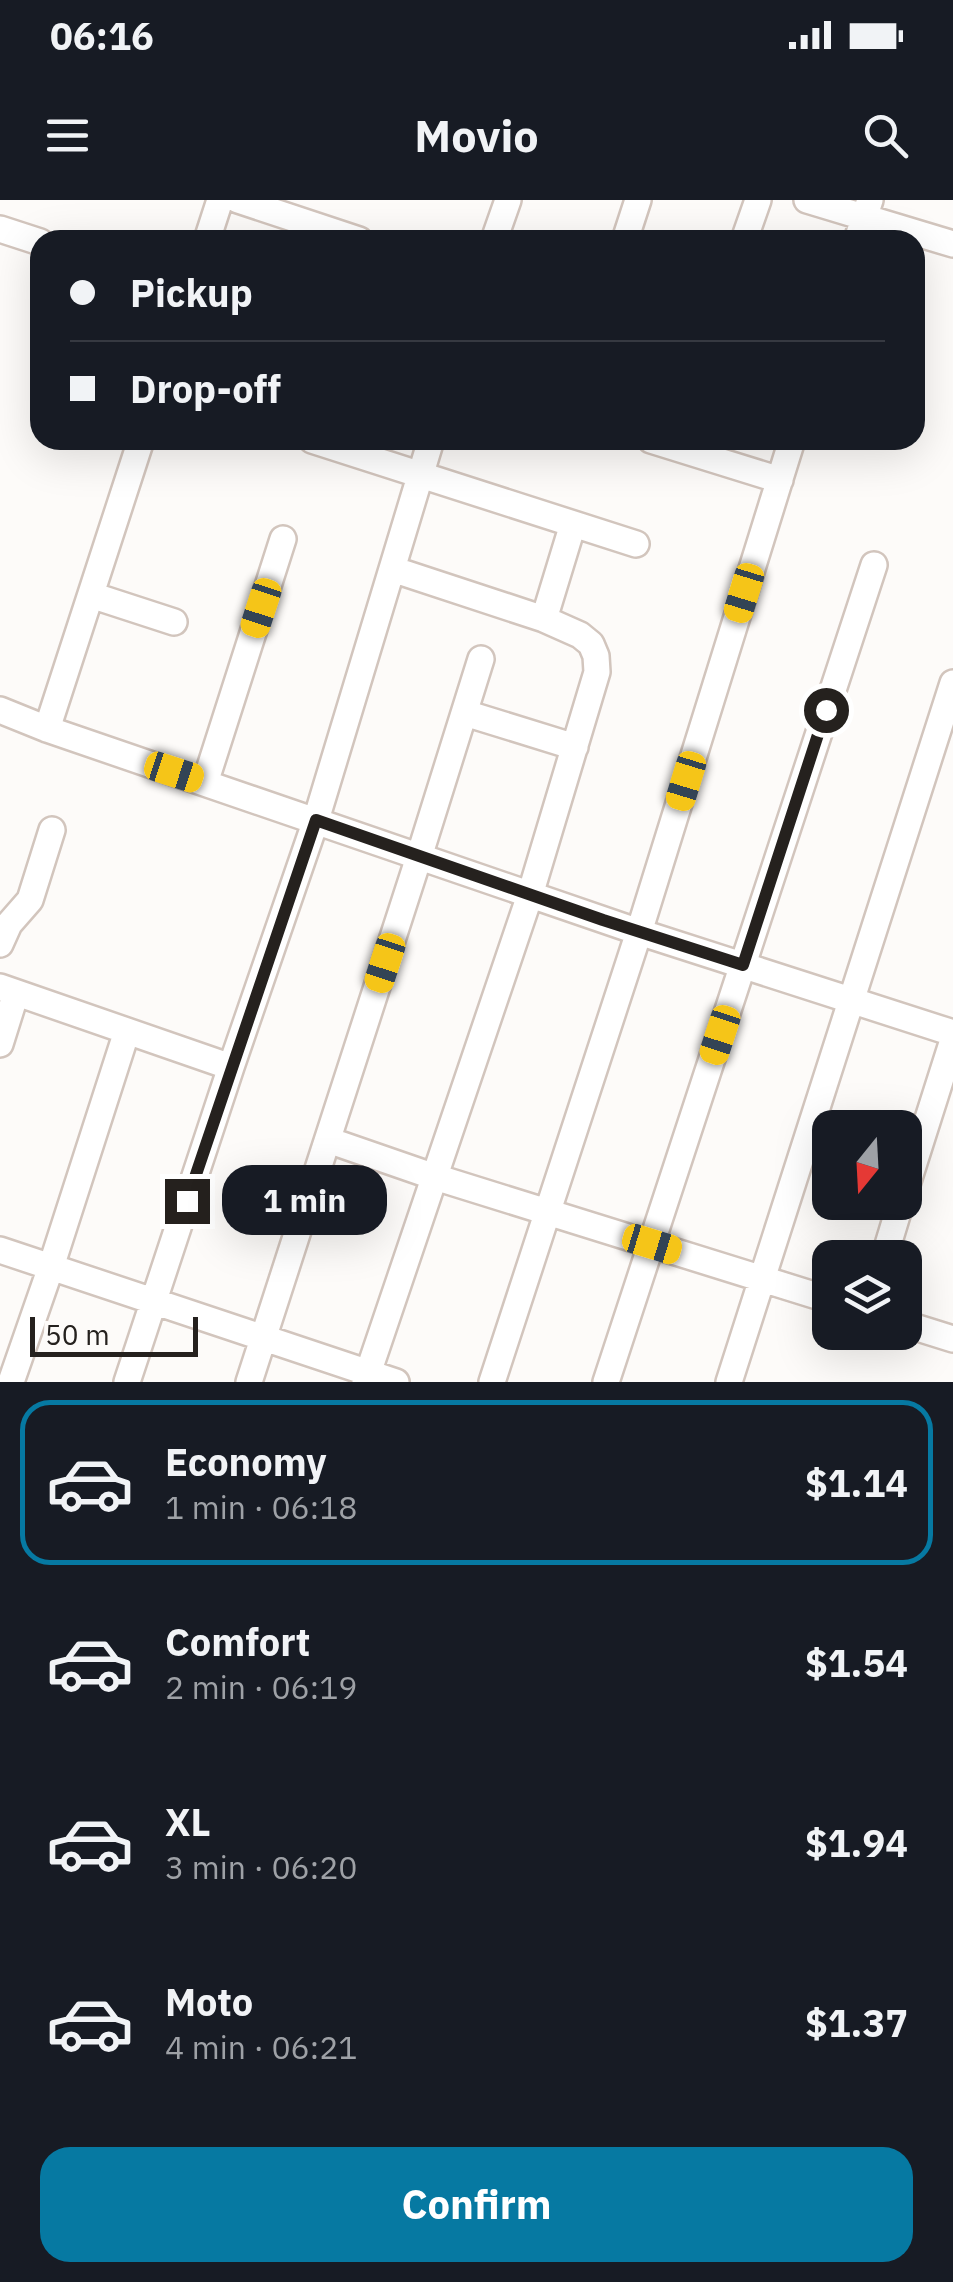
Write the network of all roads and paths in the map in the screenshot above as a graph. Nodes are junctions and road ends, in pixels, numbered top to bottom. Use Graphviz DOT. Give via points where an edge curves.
graph roads {
  1 [pos="220,200"];
  2 [pos="238,200"];
  3 [pos="508,200"];
  4 [pos="638,200"];
  5 [pos="758,200"];
  6 [pos="807,200"];
  7 [pos="864,219"];
  8 [pos="0,229"];
  9 [pos="210,230"];
  10 [pos="329,230"];
  11 [pos="498,230"];
  12 [pos="628,230"];
  13 [pos="748,230"];
  14 [pos="903,230"];
  15 [pos="925,236"];
  16 [pos="30,239"];
  17 [pos="953,244"];
  18 [pos="138,450"];
  19 [pos="344,450"];
  20 [pos="428,450"];
  21 [pos="683,450"];
  22 [pos="789,450"];
  23 [pos="421,474"];
  24 [pos="780,480"];
  25 [pos="573,524"];
  26 [pos="283,539"];
  27 [pos="636,544"];
  28 [pos="874,565"];
  29 [pos="392,569"];
  30 [pos="91,595"];
  31 [pos="544,618"];
  32 [pos="174,622"];
  33 [pos="481,659"];
  34 [pos="953,683"];
  35 [pos="0,710"];
  36 [pos="464,713"];
  37 [pos="47,730"];
  38 [pos="575,746"];
  39 [pos="206,783"];
  40 [pos="316,820"];
  41 [pos="52,830"];
  42 [pos="420,857"];
  43 [pos="530,895"];
  44 [pos="639,932"];
  45 [pos="0,944"];
  46 [pos="743,965"];
  47 [pos="8,990"];
  48 [pos="852,1001"];
  49 [pos="126,1031"];
  50 [pos="953,1036"];
  51 [pos="0,1044"];
  52 [pos="231,1066"];
  53 [pos="922,1136"];
  54 [pos="328,1140"];
  55 [pos="435,1176"];
  56 [pos="548,1212"];
  57 [pos="652,1244"];
  58 [pos="0,1250"];
  59 [pos="51,1267"];
  60 [pos="762,1279"];
  61 [pos="812,1294"];
  62 [pos="154,1301"];
  63 [pos="922,1329"];
  64 [pos="263,1338"];
  65 [pos="953,1339"];
  66 [pos="367,1377"];
  67 [pos="11,1382"];
  68 [pos="128,1382"];
  69 [pos="249,1382"];
  70 [pos="396,1382"];
  71 [pos="492,1382"];
  72 [pos="606,1382"];
  73 [pos="729,1382"];
  1 -- 9 [label="street"];
  2 -- 10 [label="street"];
  3 -- 11 [label="street"];
  4 -- 12 [label="street"];
  5 -- 13 [label="street"];
  6 -- 7 [label="street"];
  7 -- 14 [label="street"];
  8 -- 16 [label="street"];
  15 -- 17 [label="street"];
  18 -- 30 [label="street"];
  19 -- 23 [label="street"];
  20 -- 23 [label="street"];
  21 -- 24 [label="street"];
  22 -- 24 [label="street"];
  23 -- 25 [label="street"];
  23 -- 29 [label="street"];
  24 -- 44 [label="street"];
  25 -- 27 [label="street"];
  25 -- 31 [label="street"];
  26 -- 39 [label="street"];
  28 -- 46 [label="street"];
  29 -- 31 [label="street"];
  29 -- 40 [label="street"];
  30 -- 32 [label="street"];
  30 -- 37 [label="street"];
  31 -- 38 [label="street" via="580,635 596,656"];
  33 -- 36 [label="street"];
  34 -- 48 [label="street"];
  35 -- 37 [label="street"];
  36 -- 38 [label="street"];
  36 -- 42 [label="street"];
  37 -- 39 [label="street"];
  38 -- 43 [label="street"];
  39 -- 40 [label="street"];
  40 -- 42 [label="street"];
  40 -- 52 [label="street"];
  41 -- 45 [label="street" via="30,900"];
  42 -- 43 [label="street"];
  42 -- 54 [label="street"];
  43 -- 44 [label="street"];
  43 -- 55 [label="street"];
  44 -- 46 [label="street"];
  44 -- 56 [label="street"];
  46 -- 48 [label="street"];
  46 -- 57 [label="street"];
  47 -- 49 [label="street"];
  47 -- 51 [label="street"];
  48 -- 50 [label="street"];
  48 -- 60 [label="street"];
  49 -- 52 [label="street"];
  49 -- 59 [label="street"];
  50 -- 53 [label="street"];
  52 -- 62 [label="street"];
  54 -- 55 [label="street"];
  54 -- 64 [label="street"];
  55 -- 56 [label="street"];
  55 -- 66 [label="street"];
  56 -- 57 [label="street"];
  56 -- 71 [label="street"];
  57 -- 60 [label="street"];
  57 -- 72 [label="street"];
  58 -- 59 [label="street"];
  59 -- 62 [label="street"];
  59 -- 67 [label="street"];
  60 -- 61 [label="street"];
  60 -- 73 [label="street"];
  62 -- 64 [label="street"];
  62 -- 68 [label="street"];
  63 -- 65 [label="street"];
  64 -- 66 [label="street"];
  64 -- 69 [label="street"];
  66 -- 70 [label="street"];
}
